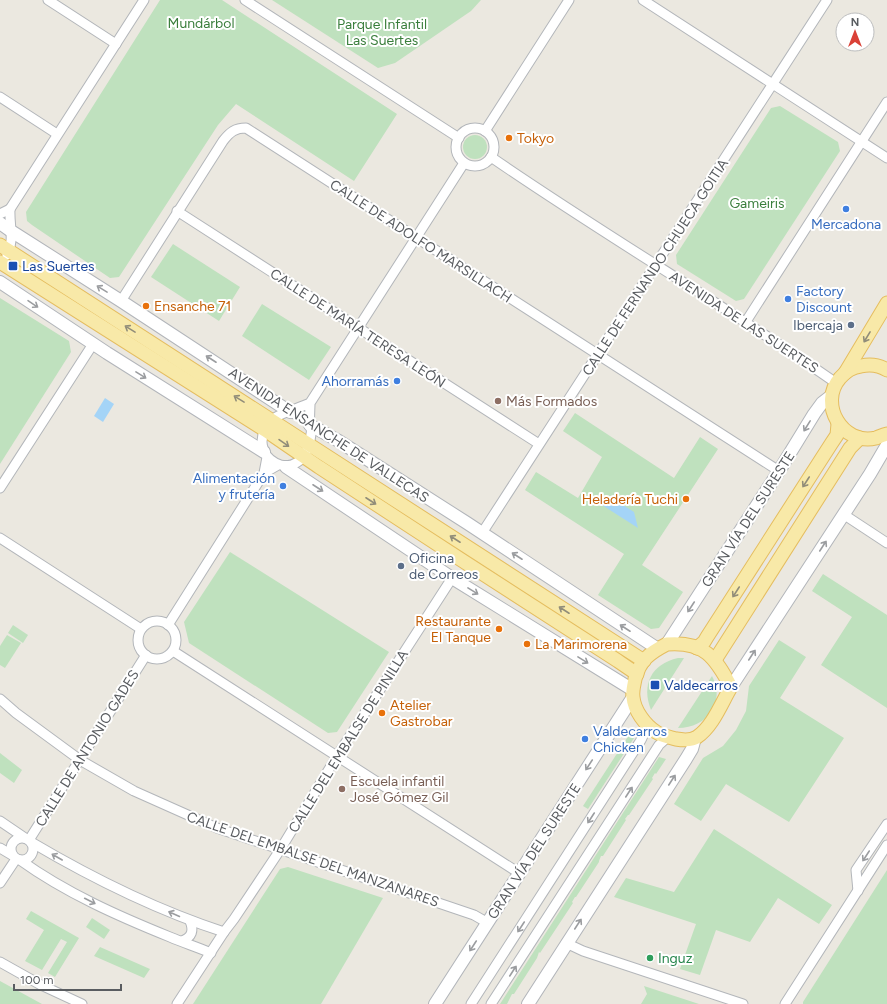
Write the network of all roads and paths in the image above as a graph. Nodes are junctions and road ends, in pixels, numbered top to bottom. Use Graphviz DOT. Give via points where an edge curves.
graph roads {
  1 [pos="48,0"];
  2 [pos="144,0"];
  3 [pos="245,0"];
  4 [pos="569,0"];
  5 [pos="643,0"];
  6 [pos="827,0"];
  7 [pos="116,44"];
  8 [pos="773,84"];
  9 [pos="0,97"];
  10 [pos="887,102"];
  11 [pos="485,131"];
  12 [pos="57,134"];
  13 [pos="459,138"];
  14 [pos="862,142"];
  15 [pos="491,157"];
  16 [pos="887,158"];
  17 [pos="464,163"];
  18 [pos="10,209"];
  19 [pos="177,211"];
  20 [pos="0,214"];
  21 [pos="0,222"];
  22 [pos="11,231"];
  23 [pos="416,238"];
  24 [pos="5,248"];
  25 [pos="1,264"];
  26 [pos="656,266"];
  27 [pos="0,282"];
  28 [pos="121,301"];
  29 [pos="887,303"];
  30 [pos="745,323"];
  31 [pos="358,328"];
  32 [pos="93,344"];
  33 [pos="598,355"];
  34 [pos="887,370"];
  35 [pos="845,373"];
  36 [pos="836,383"];
  37 [pos="831,396"];
  38 [pos="310,403"];
  39 [pos="290,412"];
  40 [pos="310,424"];
  41 [pos="838,424"];
  42 [pos="269,425"];
  43 [pos="887,434"];
  44 [pos="860,438"];
  45 [pos="539,444"];
  46 [pos="887,445"];
  47 [pos="306,450"];
  48 [pos="265,454"];
  49 [pos="282,466"];
  50 [pos="779,471"];
  51 [pos="264,473"];
  52 [pos="0,488"];
  53 [pos="843,514"];
  54 [pos="482,533"];
  55 [pos="0,538"];
  56 [pos="887,543"];
  57 [pos="452,578"];
  58 [pos="168,625"];
  59 [pos="141,629"];
  60 [pos="662,647"];
  61 [pos="697,648"];
  62 [pos="173,651"];
  63 [pos="146,655"];
  64 [pos="715,660"];
  65 [pos="644,661"];
  66 [pos="636,674"];
  67 [pos="731,687"];
  68 [pos="633,694"];
  69 [pos="0,699"];
  70 [pos="648,725"];
  71 [pos="668,737"];
  72 [pos="695,738"];
  73 [pos="337,756"];
  74 [pos="80,760"];
  75 [pos="0,821"];
  76 [pos="887,824"];
  77 [pos="28,840"];
  78 [pos="887,845"];
  79 [pos="0,848"];
  80 [pos="280,850"];
  81 [pos="16,858"];
  82 [pos="519,873"];
  83 [pos="0,883"];
  84 [pos="858,891"];
  85 [pos="190,921"];
  86 [pos="488,923"];
  87 [pos="224,932"];
  88 [pos="182,941"];
  89 [pos="566,943"];
  90 [pos="210,953"];
  91 [pos="0,962"];
  92 [pos="82,1004"];
  93 [pos="178,1004"];
  94 [pos="435,1004"];
  95 [pos="471,1004"];
  96 [pos="492,1004"];
  97 [pos="528,1004"];
  98 [pos="743,1004"];
  99 [pos="785,1004"];
  1 -- 7 [label="street"];
  2 -- 7 [label="street"];
  3 -- 13 [label="street"];
  4 -- 11 [label="street"];
  5 -- 8 [label="street"];
  6 -- 8 [label="street, CALLE DE FERNANDO CHUECA GOITIA"];
  7 -- 12 [label="street"];
  8 -- 14 [label="street"];
  8 -- 26 [label="street, CALLE DE FERNANDO CHUECA GOITIA"];
  9 -- 12 [label="street"];
  10 -- 14 [label="street"];
  11 -- 13 [label="street" via="471,129"];
  11 -- 15 [label="street" via="493,142 494,152"];
  12 -- 18 [label="street"];
  13 -- 17 [label="street" via="456,150"];
  14 -- 16 [label="street"];
  14 -- 30 [label="street"];
  15 -- 17 [label="street" via="480,166"];
  15 -- 26 [label="street, AVENIDA DE LAS SUERTES"];
  17 -- 23 [label="street"];
  18 -- 20 [label="street"];
  18 -- 22 [label="street"];
  19 -- 23 [label="street, CALLE DE ADOLFO MARSILLACH" via="230,132 246,128"];
  19 -- 28 [label="street, CALLE DE ADOLFO MARSILLACH"];
  19 -- 31 [label="street, CALLE DE MARÍA TERESA LEÓN"];
  21 -- 22 [label="street, AVENIDA ENSANCHE DE VALLECAS"];
  22 -- 24 [label="street" via="12,239"];
  28 -- 22 [label="street, AVENIDA ENSANCHE DE VALLECAS, one-way"];
  23 -- 31 [label="street"];
  23 -- 33 [label="street, CALLE DE ADOLFO MARSILLACH"];
  24 -- 25 [label="street"];
  42 -- 24 [label="main road, AVENIDA ENSANCHE DE VALLECAS, one-way"];
  25 -- 42 [label="main road, AVENIDA ENSANCHE DE VALLECAS"];
  26 -- 30 [label="street, AVENIDA DE LAS SUERTES"];
  26 -- 33 [label="street, CALLE DE FERNANDO CHUECA GOITIA"];
  27 -- 32 [label="street, one-way"];
  39 -- 28 [label="street, AVENIDA ENSANCHE DE VALLECAS, one-way"];
  29 -- 35 [label="main road, one-way"];
  30 -- 36 [label="street, AVENIDA DE LAS SUERTES"];
  31 -- 38 [label="street"];
  31 -- 45 [label="street, CALLE DE MARÍA TERESA LEÓN"];
  32 -- 48 [label="street, one-way"];
  32 -- 52 [label="street"];
  33 -- 45 [label="street, CALLE DE FERNANDO CHUECA GOITIA"];
  33 -- 50 [label="street, CALLE DE ADOLFO MARSILLACH"];
  34 -- 35 [label="main road" via="869,364 856,366"];
  35 -- 36 [label="main road"];
  36 -- 37 [label="main road"];
  37 -- 41 [label="main road" via="832,411"];
  37 -- 50 [label="street, GRAN VÍA DEL SURESTE, one-way" via="814,414"];
  38 -- 39 [label="street"];
  38 -- 40 [label="street"];
  39 -- 40 [label="street, AVENIDA ENSANCHE DE VALLECAS"];
  39 -- 42 [label="street" via="278,415"];
  40 -- 47 [label="street" via="312,432"];
  40 -- 54 [label="street, AVENIDA ENSANCHE DE VALLECAS"];
  41 -- 44 [label="main road" via="848,433"];
  41 -- 61 [label="main road, GRAN VÍA DEL SURESTE, one-way" via="837,435 708,637"];
  42 -- 47 [label="main road, AVENIDA ENSANCHE DE VALLECAS"];
  42 -- 48 [label="street" via="262,442"];
  43 -- 44 [label="main road" via="875,439"];
  44 -- 64 [label="main road" via="850,448"];
  45 -- 54 [label="street, CALLE DE FERNANDO CHUECA GOITIA"];
  46 -- 53 [label="street"];
  47 -- 49 [label="street" via="295,465"];
  65 -- 47 [label="main road, AVENIDA ENSANCHE DE VALLECAS, one-way"];
  47 -- 66 [label="main road, AVENIDA ENSANCHE DE VALLECAS, one-way"];
  48 -- 49 [label="street"];
  48 -- 51 [label="street"];
  49 -- 51 [label="street"];
  49 -- 57 [label="street, one-way"];
  50 -- 60 [label="street, GRAN VÍA DEL SURESTE, one-way"];
  51 -- 58 [label="street"];
  53 -- 56 [label="street"];
  67 -- 53 [label="street, one-way"];
  60 -- 54 [label="street, AVENIDA ENSANCHE DE VALLECAS, one-way"];
  55 -- 59 [label="street"];
  57 -- 68 [label="street, one-way"];
  57 -- 73 [label="street, CALLE DEL EMBALSE DE PINILLA"];
  58 -- 59 [label="street" via="153,622"];
  58 -- 62 [label="street" via="174,632 176,642"];
  59 -- 63 [label="street" via="138,643"];
  60 -- 61 [label="main road" via="688,644"];
  60 -- 65 [label="main road"];
  61 -- 64 [label="main road"];
  62 -- 63 [label="street" via="158,659"];
  62 -- 73 [label="street"];
  63 -- 74 [label="street, CALLE DE ANTONIO GADES"];
  64 -- 67 [label="main road"];
  65 -- 66 [label="main road"];
  66 -- 68 [label="main road"];
  67 -- 72 [label="main road" via="712,721"];
  68 -- 70 [label="main road" via="639,714"];
  68 -- 82 [label="street, GRAN VÍA DEL SURESTE, one-way"];
  69 -- 74 [label="street, CALLE DEL EMBALSE DEL MANZANARES"];
  70 -- 71 [label="main road"];
  70 -- 95 [label="street, one-way" via="641,740"];
  71 -- 72 [label="main road" via="680,740"];
  96 -- 71 [label="street, one-way" via="659,745"];
  89 -- 72 [label="street, one-way" via="686,759"];
  73 -- 80 [label="street, CALLE DEL EMBALSE DE PINILLA"];
  73 -- 82 [label="street"];
  74 -- 77 [label="street, CALLE DE ANTONIO GADES"];
  74 -- 80 [label="street, CALLE DEL EMBALSE DEL MANZANARES" via="153,800 217,828"];
  75 -- 77 [label="street"];
  76 -- 84 [label="street, one-way" via="856,870"];
  77 -- 81 [label="street" via="33,848 32,855 27,859"];
  77 -- 81 [label="street" via="18,838 12,844 11,851"];
  85 -- 77 [label="street, one-way" via="111,886"];
  78 -- 84 [label="street"];
  79 -- 81 [label="street"];
  80 -- 86 [label="street, CALLE DEL EMBALSE DEL MANZANARES" via="472,914"];
  80 -- 87 [label="street, CALLE DEL EMBALSE DE PINILLA"];
  81 -- 83 [label="street"];
  81 -- 88 [label="street, one-way" via="102,907"];
  82 -- 86 [label="street, GRAN VÍA DEL SURESTE"];
  84 -- 99 [label="street"];
  85 -- 87 [label="street"];
  85 -- 88 [label="street" via="192,932 189,938"];
  86 -- 94 [label="street, GRAN VÍA DEL SURESTE, one-way"];
  87 -- 90 [label="street, CALLE DEL EMBALSE DE PINILLA"];
  88 -- 90 [label="street"];
  89 -- 97 [label="street"];
  89 -- 98 [label="street" via="583,951"];
  90 -- 93 [label="street, CALLE DEL EMBALSE DE PINILLA"];
  91 -- 92 [label="street"];
}
